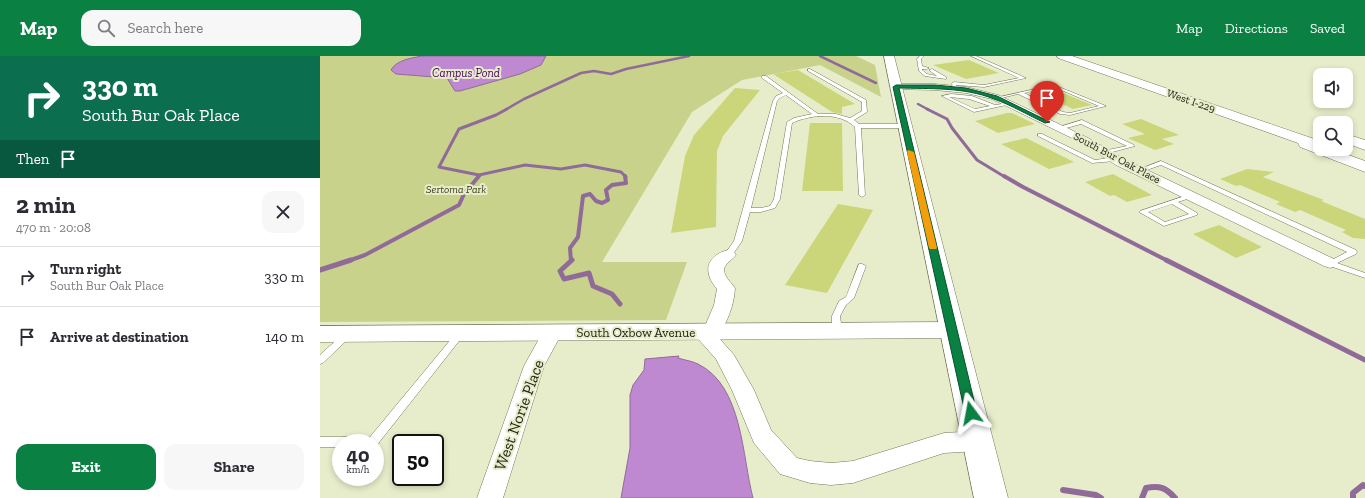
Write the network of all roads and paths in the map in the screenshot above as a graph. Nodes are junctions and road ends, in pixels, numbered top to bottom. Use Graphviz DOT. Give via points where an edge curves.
graph roads {
  1 [pos="889,56"];
  2 [pos="922,56"];
  3 [pos="973,56"];
  4 [pos="1062,56"];
  5 [pos="1097,56"];
  6 [pos="920,67"];
  7 [pos="809,70"];
  8 [pos="1146,72"];
  9 [pos="764,77"];
  10 [pos="944,78"];
  11 [pos="954,86"];
  12 [pos="896,87"];
  13 [pos="787,93"];
  14 [pos="1019,93"];
  15 [pos="1184,99"];
  16 [pos="996,102"];
  17 [pos="818,116"];
  18 [pos="851,120"];
  19 [pos="858,126"];
  20 [pos="905,126"];
  21 [pos="1059,128"];
  22 [pos="1040,136"];
  23 [pos="1353,140"];
  24 [pos="1313,144"];
  25 [pos="1365,144"];
  26 [pos="1110,156"];
  27 [pos="1348,156"];
  28 [pos="1365,162"];
  29 [pos="1365,167"];
  30 [pos="1138,171"];
  31 [pos="862,195"];
  32 [pos="1191,196"];
  33 [pos="1172,202"];
  34 [pos="747,210"];
  35 [pos="728,255"];
  36 [pos="1330,263"];
  37 [pos="862,266"];
  38 [pos="1365,276"];
  39 [pos="952,330"];
  40 [pos="837,331"];
  41 [pos="706,332"];
  42 [pos="461,333"];
  43 [pos="552,333"];
  44 [pos="320,334"];
  45 [pos="349,334"];
  46 [pos="320,360"];
  47 [pos="978,441"];
  48 [pos="320,442"];
  49 [pos="490,498"];
  50 [pos="991,498"];
  1 -- 12 [label="main road"];
  2 -- 6 [label="lane" via="919,59"];
  3 -- 11 [label="lane" via="1024,78 984,86 965,83"];
  4 -- 15 [label="main road, West I-229"];
  5 -- 8 [label="main road"];
  6 -- 10 [label="lane"];
  6 -- 10 [label="lane" via="923,74"];
  7 -- 18 [label="lane" via="864,101 865,112"];
  9 -- 13 [label="lane"];
  10 -- 11 [label="lane"];
  11 -- 12 [label="street, South Bur Oak Place"];
  11 -- 16 [label="street, South Bur Oak Place"];
  12 -- 20 [label="main road"];
  13 -- 17 [label="lane"];
  13 -- 34 [label="lane" via="775,101"];
  14 -- 14 [label="lane" via="1054,86 1104,106 1070,114 1062,113"];
  14 -- 16 [label="lane"];
  15 -- 24 [label="main road, West I-229"];
  15 -- 29 [label="main road"];
  16 -- 16 [label="lane" via="974,111 944,96 957,95"];
  16 -- 21 [label="street, South Bur Oak Place" via="1009,104"];
  17 -- 18 [label="lane"];
  17 -- 34 [label="lane" via="800,117 790,122 777,199 773,207"];
  18 -- 19 [label="lane"];
  19 -- 20 [label="lane"];
  19 -- 31 [label="lane"];
  20 -- 39 [label="main road"];
  21 -- 26 [label="street, South Bur Oak Place"];
  21 -- 26 [label="lane" via="1082,122 1132,146"];
  22 -- 26 [label="lane" via="1094,162"];
  23 -- 25 [label="main road"];
  26 -- 30 [label="street, South Bur Oak Place"];
  27 -- 28 [label="main road"];
  30 -- 32 [label="street, South Bur Oak Place"];
  30 -- 36 [label="lane" via="1161,164 1353,252"];
  32 -- 33 [label="lane"];
  32 -- 36 [label="street, South Bur Oak Place"];
  33 -- 33 [label="lane" via="1157,207 1142,212 1164,224 1195,214"];
  34 -- 35 [label="lane" via="738,241"];
  35 -- 41 [label="street" via="719,261 716,269 718,280 726,288 724,308"];
  36 -- 38 [label="lane"];
  37 -- 40 [label="lane" via="850,298 842,304 836,316"];
  39 -- 40 [label="street, South Oxbow Avenue"];
  39 -- 47 [label="main road"];
  40 -- 41 [label="street, South Oxbow Avenue"];
  41 -- 43 [label="street, South Oxbow Avenue"];
  41 -- 47 [label="street" via="724,355 743,390 762,436 789,466 831,474 853,472 944,443"];
  42 -- 43 [label="street, South Oxbow Avenue"];
  42 -- 45 [label="street, South Oxbow Avenue"];
  42 -- 48 [label="lane" via="373,442"];
  43 -- 49 [label="street, West Norie Place" via="534,366"];
  44 -- 45 [label="street, South Oxbow Avenue"];
  45 -- 46 [label="lane"];
  47 -- 50 [label="main road"];
}
